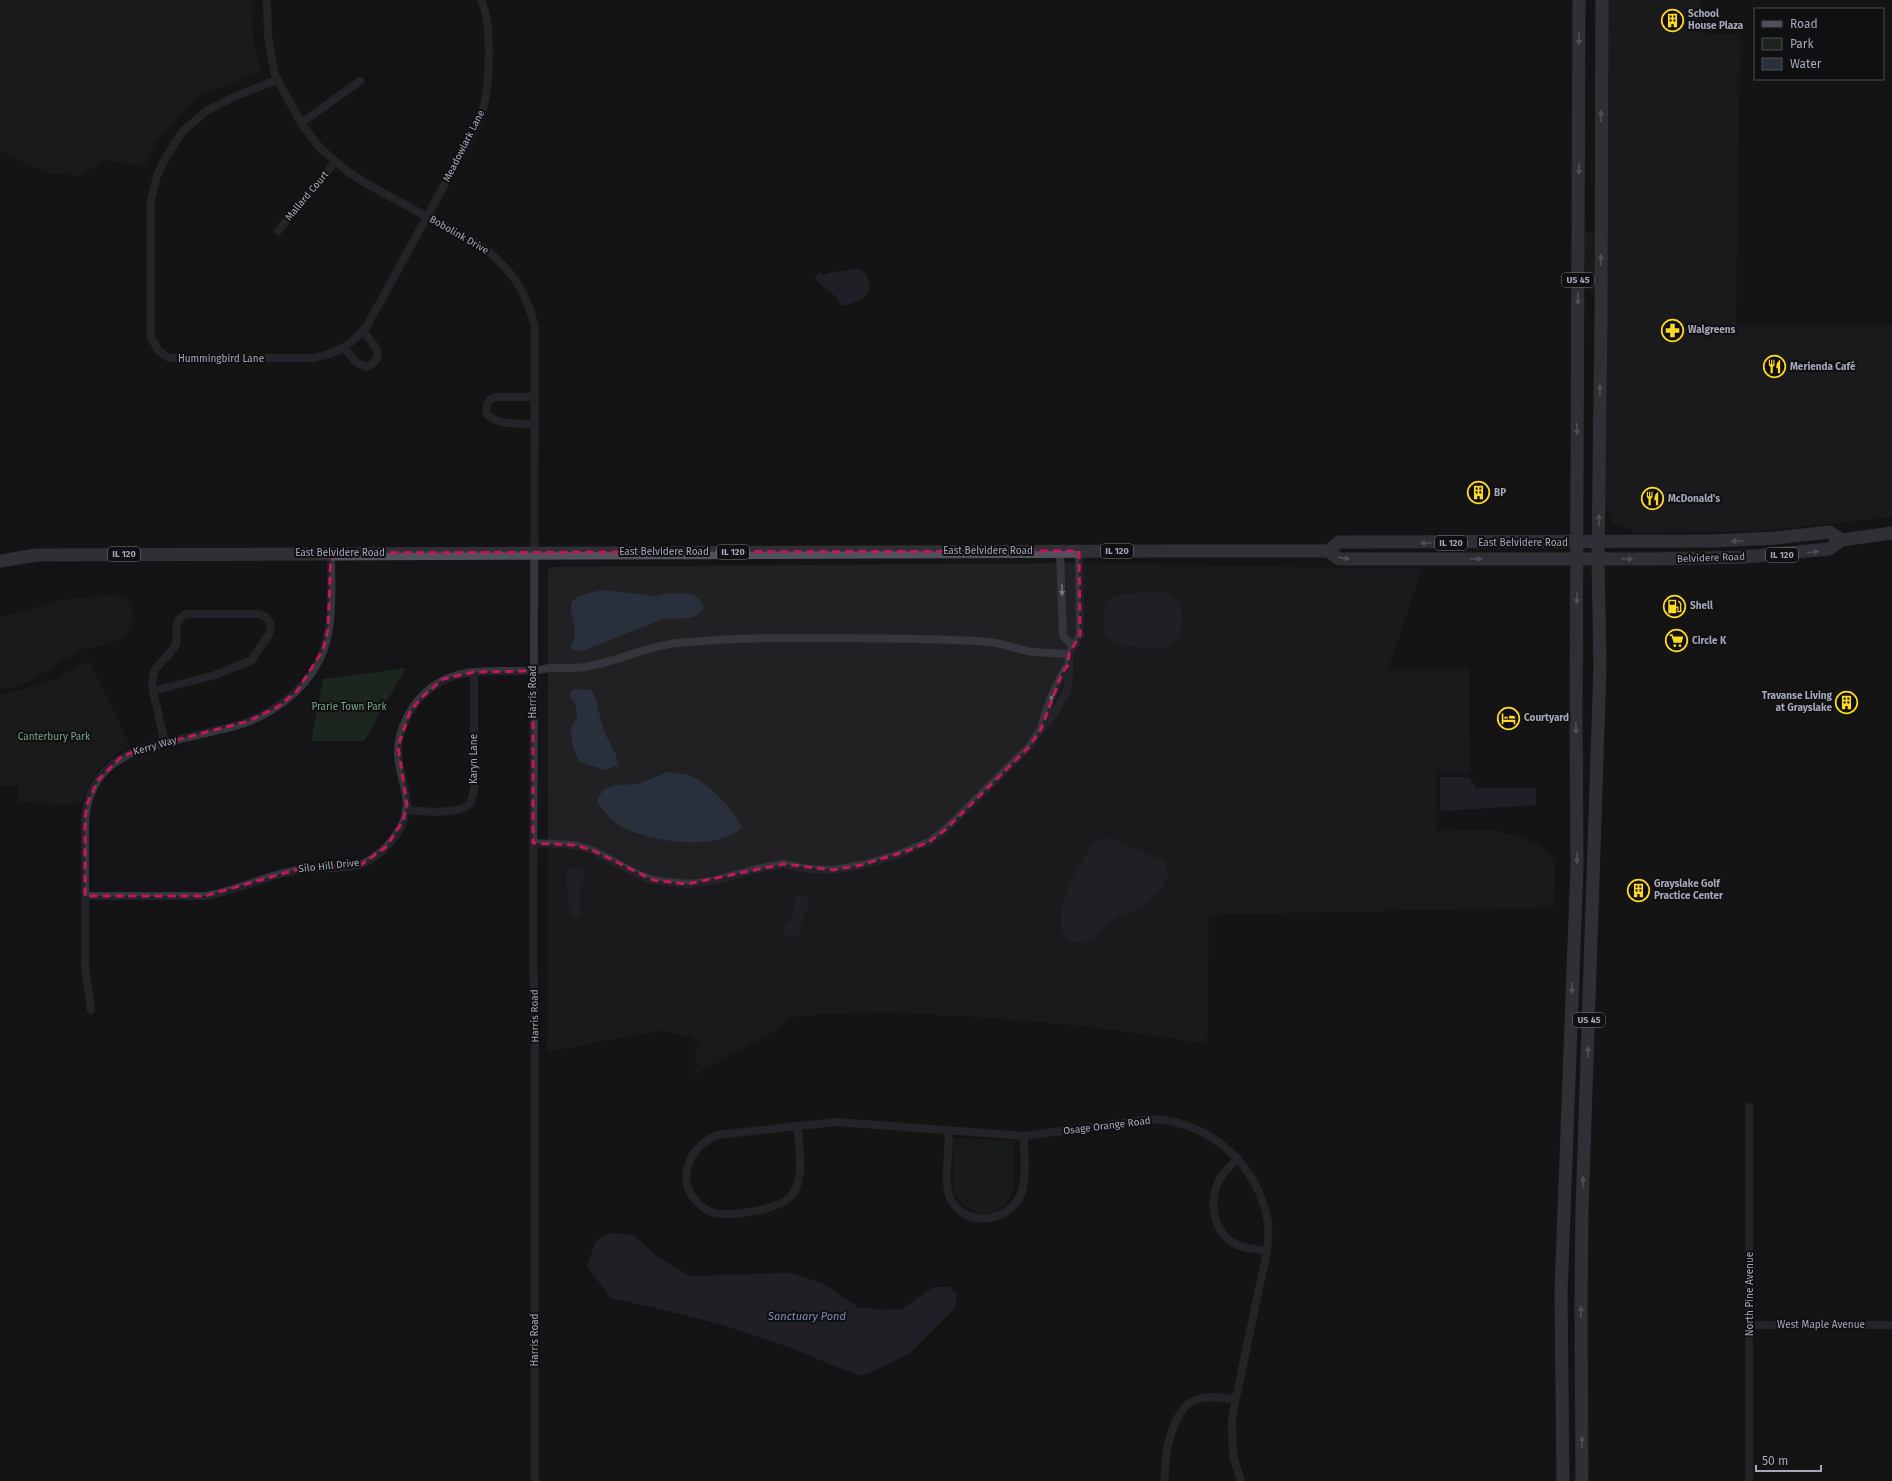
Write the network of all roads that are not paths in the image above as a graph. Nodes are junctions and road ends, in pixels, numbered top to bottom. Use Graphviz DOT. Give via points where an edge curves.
graph roads {
  1 [pos="267,0"];
  2 [pos="481,0"];
  3 [pos="1580,0"];
  4 [pos="1602,0"];
  5 [pos="277,80"];
  6 [pos="360,81"];
  7 [pos="301,123"];
  8 [pos="335,162"];
  9 [pos="427,216"];
  10 [pos="278,231"];
  11 [pos="363,331"];
  12 [pos="344,348"];
  13 [pos="535,397"];
  14 [pos="534,424"];
  15 [pos="1892,533"];
  16 [pos="1842,540"];
  17 [pos="1577,543"];
  18 [pos="1599,543"];
  19 [pos="1060,551"];
  20 [pos="1079,551"];
  21 [pos="1328,551"];
  22 [pos="534,552"];
  23 [pos="331,553"];
  24 [pos="1577,559"];
  25 [pos="1598,559"];
  26 [pos="0,561"];
  27 [pos="1073,646"];
  28 [pos="1069,654"];
  29 [pos="533,671"];
  30 [pos="474,672"];
  31 [pos="153,692"];
  32 [pos="165,743"];
  33 [pos="406,810"];
  34 [pos="533,842"];
  35 [pos="85,896"];
  36 [pos="91,1010"];
  37 [pos="1749,1107"];
  38 [pos="798,1126"];
  39 [pos="949,1131"];
  40 [pos="1024,1136"];
  41 [pos="1238,1159"];
  42 [pos="1267,1251"];
  43 [pos="1750,1325"];
  44 [pos="1892,1325"];
  45 [pos="1235,1399"];
  46 [pos="535,1481"];
  47 [pos="1165,1481"];
  48 [pos="1242,1481"];
  49 [pos="1563,1481"];
  50 [pos="1582,1481"];
  51 [pos="1749,1481"];
  1 -- 5 [label="street, Bobolink Drive" via="268,37"];
  2 -- 9 [label="street, Meadowlark Lane" via="488,27 488,84 484,108"];
  3 -- 17 [label="main road, US 45, one-way"];
  18 -- 4 [label="main road, US 45, one-way"];
  5 -- 7 [label="street, Bobolink Drive"];
  5 -- 12 [label="street, Hummingbird Lane" via="206,111 184,131 166,157 157,176 151,199 151,338 159,351 175,359 313,358"];
  6 -- 7 [label="street"];
  7 -- 8 [label="street, Bobolink Drive" via="320,148"];
  8 -- 9 [label="street, Bobolink Drive" via="367,184"];
  8 -- 10 [label="street, Mallard Court"];
  9 -- 11 [label="street, Hummingbird Lane"];
  9 -- 13 [label="street, Bobolink Drive" via="494,255 505,265 520,287 535,327"];
  11 -- 12 [label="street, Hummingbird Lane" via="358,339"];
  11 -- 12 [label="street" via="376,347 378,356 374,363 366,367 357,363"];
  13 -- 14 [label="street, Bobolink Drive"];
  13 -- 14 [label="street" via="494,397 486,406 491,419"];
  14 -- 22 [label="street, Bobolink Drive"];
  15 -- 16 [label="main road, Belvidere Road / IL 120"];
  16 -- 18 [label="main road, Belvidere Road / IL 120, one-way" via="1829,532 1732,541"];
  25 -- 16 [label="main road, Belvidere Road / IL 120, one-way" via="1718,559 1766,556 1829,550"];
  17 -- 18 [label="main road, Belvidere Road / IL 120"];
  17 -- 21 [label="main road, East Belvidere Road / IL 120, one-way" via="1339,542"];
  17 -- 24 [label="main road, US 45"];
  18 -- 25 [label="main road, US 45"];
  19 -- 20 [label="main road, East Belvidere Road / IL 120"];
  19 -- 22 [label="main road, East Belvidere Road / IL 120"];
  19 -- 27 [label="street, one-way" via="1063,636"];
  20 -- 21 [label="main road, East Belvidere Road / IL 120"];
  20 -- 27 [label="street" via="1080,635"];
  21 -- 24 [label="main road, East Belvidere Road, one-way" via="1340,559"];
  22 -- 23 [label="main road, East Belvidere Road / IL 120"];
  22 -- 29 [label="street, Harris Road"];
  23 -- 26 [label="main road, East Belvidere Road / IL 120" via="36,555"];
  23 -- 32 [label="street, Kerry Way" via="331,604 323,650 310,676 297,691 279,706 249,722"];
  24 -- 25 [label="main road, Belvidere Road / IL 120"];
  24 -- 49 [label="main road, US 45, one-way" via="1577,866 1561,1292"];
  50 -- 25 [label="main road, US 45, one-way" via="1582,1212 1598,750"];
  27 -- 28 [label="street"];
  28 -- 29 [label="street, Silo Hill Drive" via="1034,652 992,642 936,639 713,640 644,649 610,662 583,668 546,668"];
  28 -- 34 [label="street" via="1068,665 1062,673 1041,729 1029,747 946,829 932,840 907,851 861,866 833,870 807,869 784,864 713,881 687,884 653,880 592,850 574,845"];
  29 -- 30 [label="street, Silo Hill Drive"];
  29 -- 34 [label="street, Harris Road"];
  30 -- 33 [label="street, Silo Hill Drive" via="443,679 429,689 405,723 400,735 398,756"];
  30 -- 33 [label="street, Karyn Lane" via="474,791 470,802 463,808 451,811"];
  31 -- 31 [label="street" via="151,680 154,671 176,644 176,623 186,614 259,614 270,622 269,634 252,660 215,675"];
  31 -- 32 [label="street"];
  32 -- 35 [label="street, Kerry Way" via="121,757 108,767 98,780 87,804 85,819"];
  33 -- 35 [label="street, Silo Hill Drive" via="404,821 392,841 381,852 362,864 295,870 220,894 205,896"];
  34 -- 46 [label="street, Harris Road"];
  35 -- 36 [label="street, Kerry Way" via="85,966"];
  37 -- 43 [label="street, North Pine Avenue"];
  38 -- 38 [label="street, Osage Orange Road" via="708,1138 696,1149 688,1166 686,1178 688,1188 700,1206 711,1212 735,1213 778,1205 790,1197 800,1177"];
  38 -- 39 [label="street, Osage Orange Road" via="836,1122"];
  39 -- 40 [label="street, Osage Orange Road"];
  39 -- 40 [label="street" via="948,1192 963,1212 982,1219 996,1218 1016,1204 1024,1179"];
  40 -- 41 [label="street, Osage Orange Road" via="1151,1119 1169,1120 1206,1134"];
  41 -- 42 [label="street, Osage Orange Road" via="1259,1190 1268,1225"];
  41 -- 42 [label="street" via="1220,1179 1215,1189 1215,1220 1228,1239 1238,1246"];
  42 -- 45 [label="street, Osage Orange Road"];
  43 -- 44 [label="street, West Maple Avenue"];
  43 -- 51 [label="street, North Pine Avenue"];
  45 -- 47 [label="street" via="1198,1399 1182,1409 1176,1420 1167,1452"];
  45 -- 48 [label="street, Osage Orange Road" via="1232,1451"];
}
